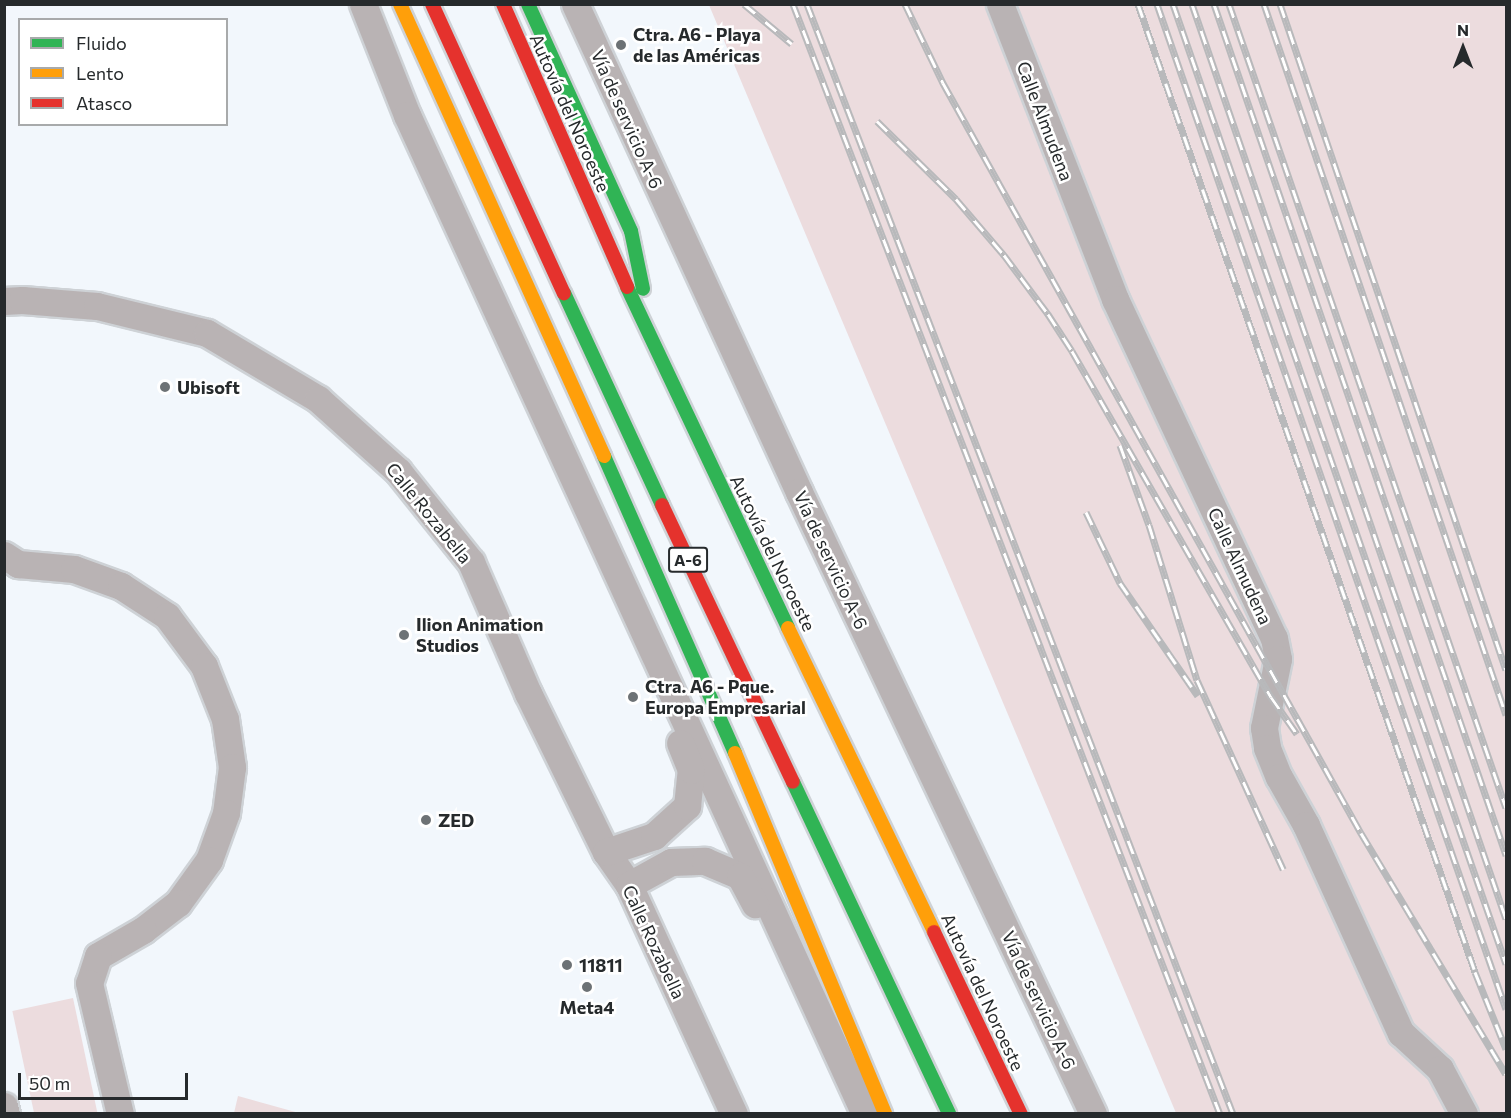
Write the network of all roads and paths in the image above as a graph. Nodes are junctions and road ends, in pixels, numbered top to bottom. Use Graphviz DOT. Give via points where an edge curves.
graph roads {
  1 [pos="363,4"];
  2 [pos="400,4"];
  3 [pos="432,4"];
  4 [pos="502,4"];
  5 [pos="528,4"];
  6 [pos="575,4"];
  7 [pos="1000,4"];
  8 [pos="4,301"];
  9 [pos="656,353"];
  10 [pos="592,515"];
  11 [pos="4,555"];
  12 [pos="606,852"];
  13 [pos="629,885"];
  14 [pos="1045,1012"];
  15 [pos="4,1106"];
  16 [pos="6,1113"];
  17 [pos="120,1113"];
  18 [pos="734,1113"];
  19 [pos="865,1113"];
  20 [pos="885,1113"];
  21 [pos="949,1113"];
  22 [pos="1021,1113"];
  23 [pos="1093,1113"];
  24 [pos="1104,1113"];
  25 [pos="1464,1113"];
  1 -- 10 [label="street" via="407,115"];
  2 -- 20 [label="highway" via="765,821"];
  3 -- 21 [label="highway, A-6" via="625,426"];
  4 -- 9 [label="highway, Autovía del Noroeste"];
  5 -- 9 [label="highway" via="631,231"];
  6 -- 14 [label="street, Vía de servicio A-6" via="799,492"];
  7 -- 25 [label="street, Calle Almudena" via="1115,299 1274,638 1278,659 1264,728 1279,777 1306,825 1401,1033 1440,1069"];
  8 -- 12 [label="street, Calle Rozabella" via="97,306 207,333 318,399 398,471 471,562 528,693"];
  9 -- 22 [label="highway, Autovía del Noroeste"];
  10 -- 12 [label="street" via="691,770 687,806 654,836"];
  10 -- 19 [label="street"];
  11 -- 17 [label="street" via="18,564 74,569 121,586 167,616 204,666 225,719 232,767 226,813 209,860 178,903 98,956 89,983"];
  12 -- 13 [label="street, Calle Rozabella"];
  13 -- 18 [label="street, Calle Rozabella"];
  13 -- 19 [label="street" via="671,862 705,861 740,876"];
  14 -- 23 [label="street, Vía de servicio A-6"];
  14 -- 24 [label="street"];
  15 -- 16 [label="street"];
}
